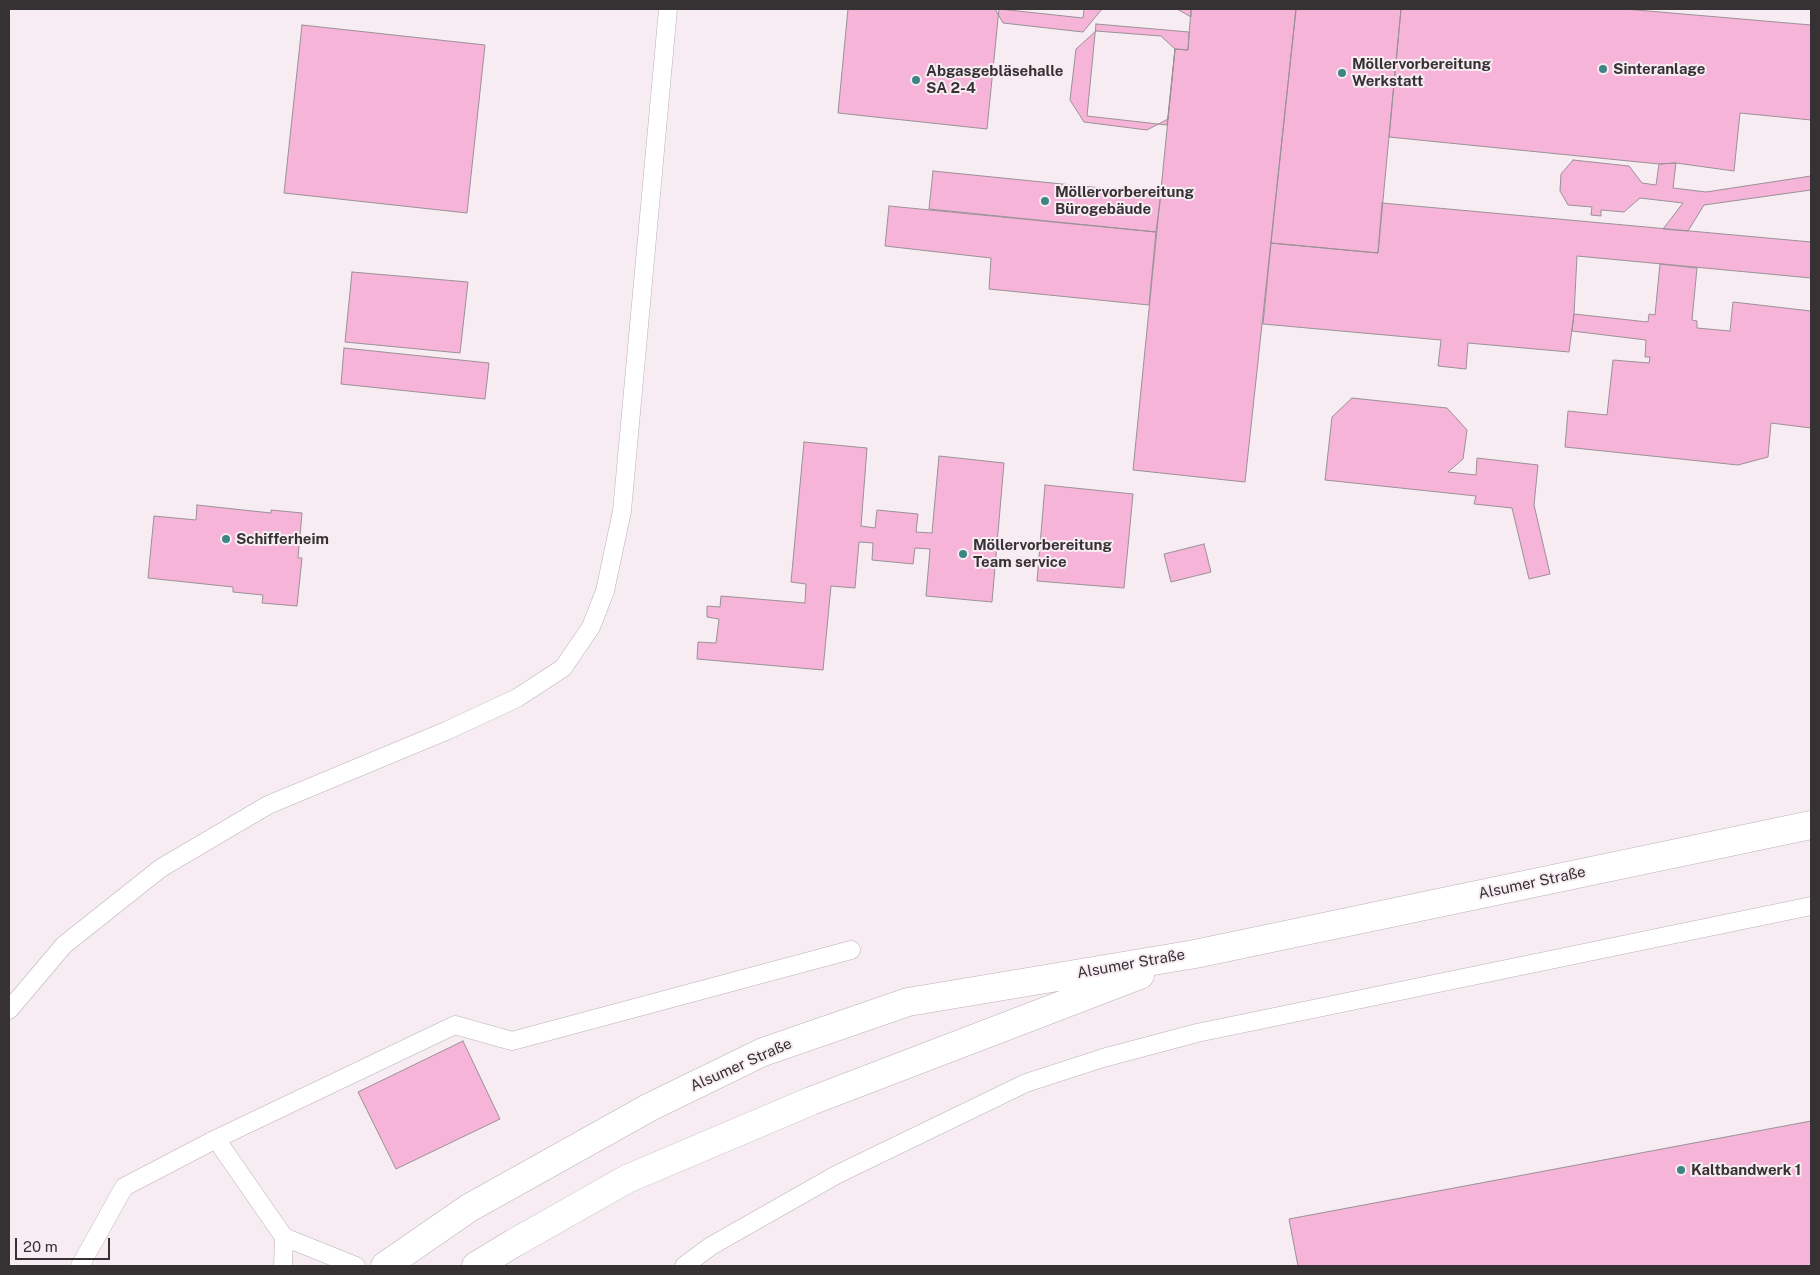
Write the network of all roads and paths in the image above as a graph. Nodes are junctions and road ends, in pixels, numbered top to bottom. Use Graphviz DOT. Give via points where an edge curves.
graph roads {
  1 [pos="668,9"];
  2 [pos="1811,824"];
  3 [pos="1811,906"];
  4 [pos="851,950"];
  5 [pos="1195,954"];
  6 [pos="9,1010"];
  7 [pos="216,1139"];
  8 [pos="284,1237"];
  9 [pos="80,1266"];
  10 [pos="284,1266"];
  11 [pos="356,1266"];
  12 [pos="385,1266"];
  13 [pos="476,1266"];
  14 [pos="684,1266"];
  1 -- 6 [label="lane" via="622,511 605,591 591,626 563,668 517,698 268,805 161,868 64,945"];
  2 -- 5 [label="street, Alsumer Straße"];
  3 -- 14 [label="lane" via="1206,1031 1103,1058 1026,1083 836,1176 711,1246"];
  4 -- 7 [label="lane" via="512,1041 455,1025"];
  5 -- 12 [label="street, Alsumer Straße" via="908,1002 762,1052 650,1107 469,1208"];
  5 -- 13 [label="street, Alsumer Straße" via="821,1098 627,1179"];
  7 -- 8 [label="lane"];
  7 -- 9 [label="lane" via="124,1188"];
  8 -- 10 [label="lane"];
  8 -- 11 [label="lane"];
}
